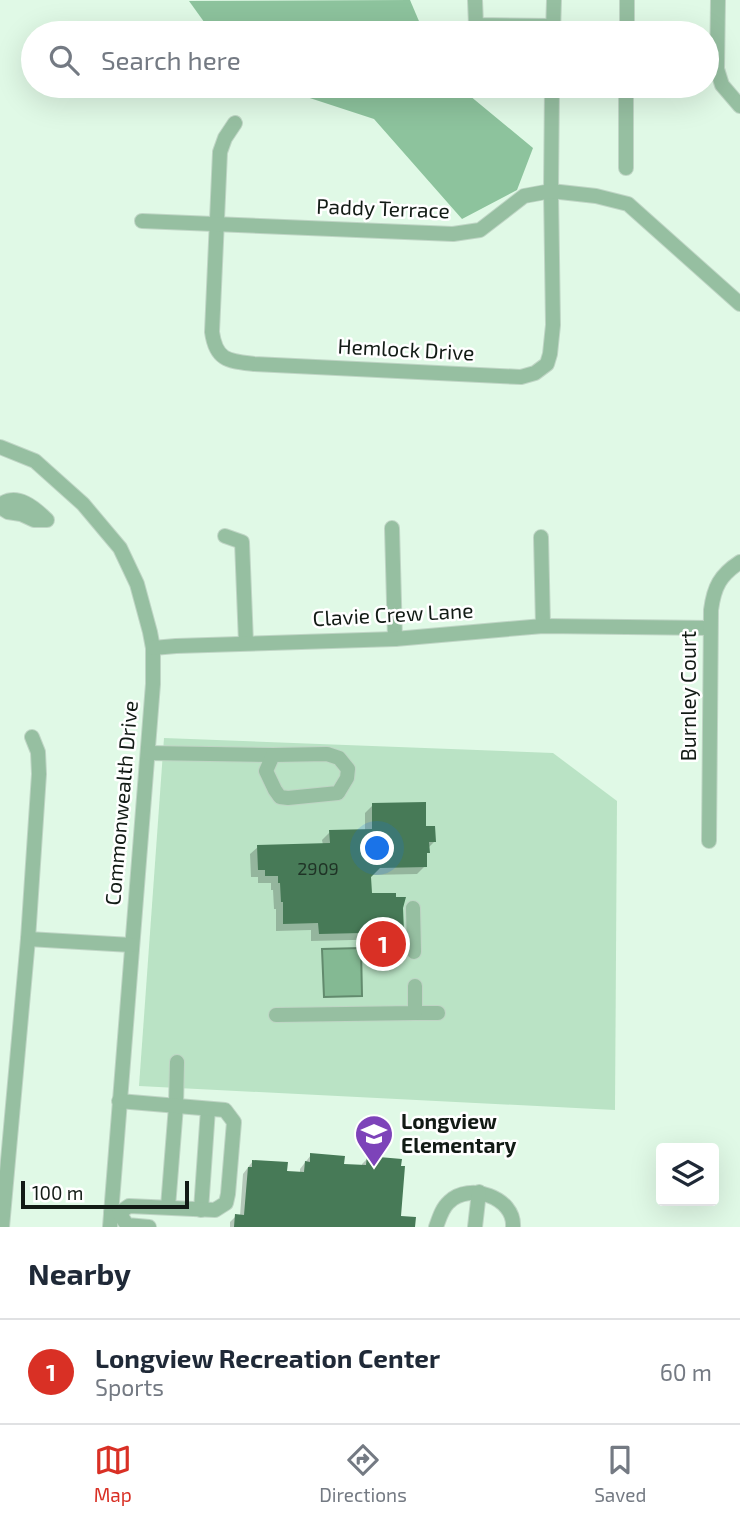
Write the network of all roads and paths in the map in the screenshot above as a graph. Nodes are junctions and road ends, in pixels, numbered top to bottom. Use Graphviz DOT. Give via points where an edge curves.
graph roads {
  1 [pos="475,0"];
  2 [pos="554,0"];
  3 [pos="627,0"];
  4 [pos="718,0"];
  5 [pos="477,21"];
  6 [pos="553,21"];
  7 [pos="627,21"];
  8 [pos="718,21"];
  9 [pos="719,75"];
  10 [pos="552,98"];
  11 [pos="626,98"];
  12 [pos="740,106"];
  13 [pos="235,123"];
  14 [pos="626,168"];
  15 [pos="551,191"];
  16 [pos="142,221"];
  17 [pos="217,224"];
  18 [pos="740,304"];
  19 [pos="0,447"];
  20 [pos="392,528"];
  21 [pos="225,536"];
  22 [pos="541,537"];
  23 [pos="740,562"];
  24 [pos="543,626"];
  25 [pos="710,628"];
  26 [pos="395,639"];
  27 [pos="246,643"];
  28 [pos="153,648"];
  29 [pos="32,737"];
  30 [pos="148,753"];
  31 [pos="273,755"];
  32 [pos="709,841"];
  33 [pos="413,908"];
  34 [pos="28,939"];
  35 [pos="131,945"];
  36 [pos="414,952"];
  37 [pos="415,986"];
  38 [pos="415,1013"];
  39 [pos="438,1013"];
  40 [pos="276,1015"];
  41 [pos="177,1062"];
  42 [pos="119,1101"];
  43 [pos="176,1106"];
  44 [pos="208,1109"];
  45 [pos="479,1192"];
  46 [pos="168,1207"];
  47 [pos="201,1210"];
  48 [pos="114,1218"];
  49 [pos="2,1227"];
  50 [pos="149,1227"];
  51 [pos="436,1227"];
  52 [pos="475,1227"];
  53 [pos="513,1227"];
  1 -- 5 [label="street"];
  2 -- 6 [label="street"];
  3 -- 7 [label="street"];
  4 -- 8 [label="street"];
  9 -- 12 [label="street"];
  10 -- 15 [label="street, Hemlock Drive"];
  11 -- 14 [label="street"];
  13 -- 17 [label="street, Hemlock Drive" via="220,152"];
  15 -- 17 [label="street, Paddy Terrace" via="524,196 480,230 453,234"];
  15 -- 17 [label="street, Hemlock Drive" via="554,325 550,354 547,364 521,377 230,361 214,345 212,332"];
  15 -- 18 [label="street, Paddy Terrace" via="628,204"];
  16 -- 17 [label="street, Paddy Terrace"];
  19 -- 28 [label="street, Commonwealth Drive" via="35,461 83,504 120,548 138,584"];
  20 -- 26 [label="street"];
  21 -- 27 [label="street" via="242,542"];
  22 -- 24 [label="street"];
  23 -- 25 [label="street, Burnley Court" via="719,580"];
  24 -- 25 [label="street, Clavie Crew Lane"];
  24 -- 26 [label="street, Clavie Crew Lane"];
  25 -- 32 [label="street, Burnley Court"];
  26 -- 27 [label="street, Clavie Crew Lane"];
  27 -- 28 [label="street, Clavie Crew Lane"];
  28 -- 30 [label="street, Commonwealth Drive"];
  29 -- 34 [label="street" via="39,774"];
  30 -- 31 [label="street"];
  30 -- 35 [label="street, Commonwealth Drive"];
  31 -- 31 [label="street" via="327,754 339,758 348,769 347,778 338,793 280,797 266,771"];
  33 -- 36 [label="street"];
  34 -- 35 [label="street"];
  34 -- 49 [label="street"];
  35 -- 42 [label="street, Commonwealth Drive"];
  37 -- 38 [label="street"];
  38 -- 39 [label="street"];
  38 -- 40 [label="street"];
  41 -- 43 [label="street"];
  42 -- 43 [label="street"];
  42 -- 48 [label="street, Commonwealth Drive"];
  43 -- 44 [label="street"];
  43 -- 46 [label="street"];
  44 -- 47 [label="street"];
  44 -- 47 [label="street" via="225,1110 234,1122 226,1203 215,1210"];
  45 -- 51 [label="street" via="449,1201"];
  45 -- 52 [label="street"];
  45 -- 53 [label="street" via="504,1204"];
  46 -- 47 [label="street"];
  46 -- 48 [label="street" via="129,1206"];
  48 -- 50 [label="street"];
}
